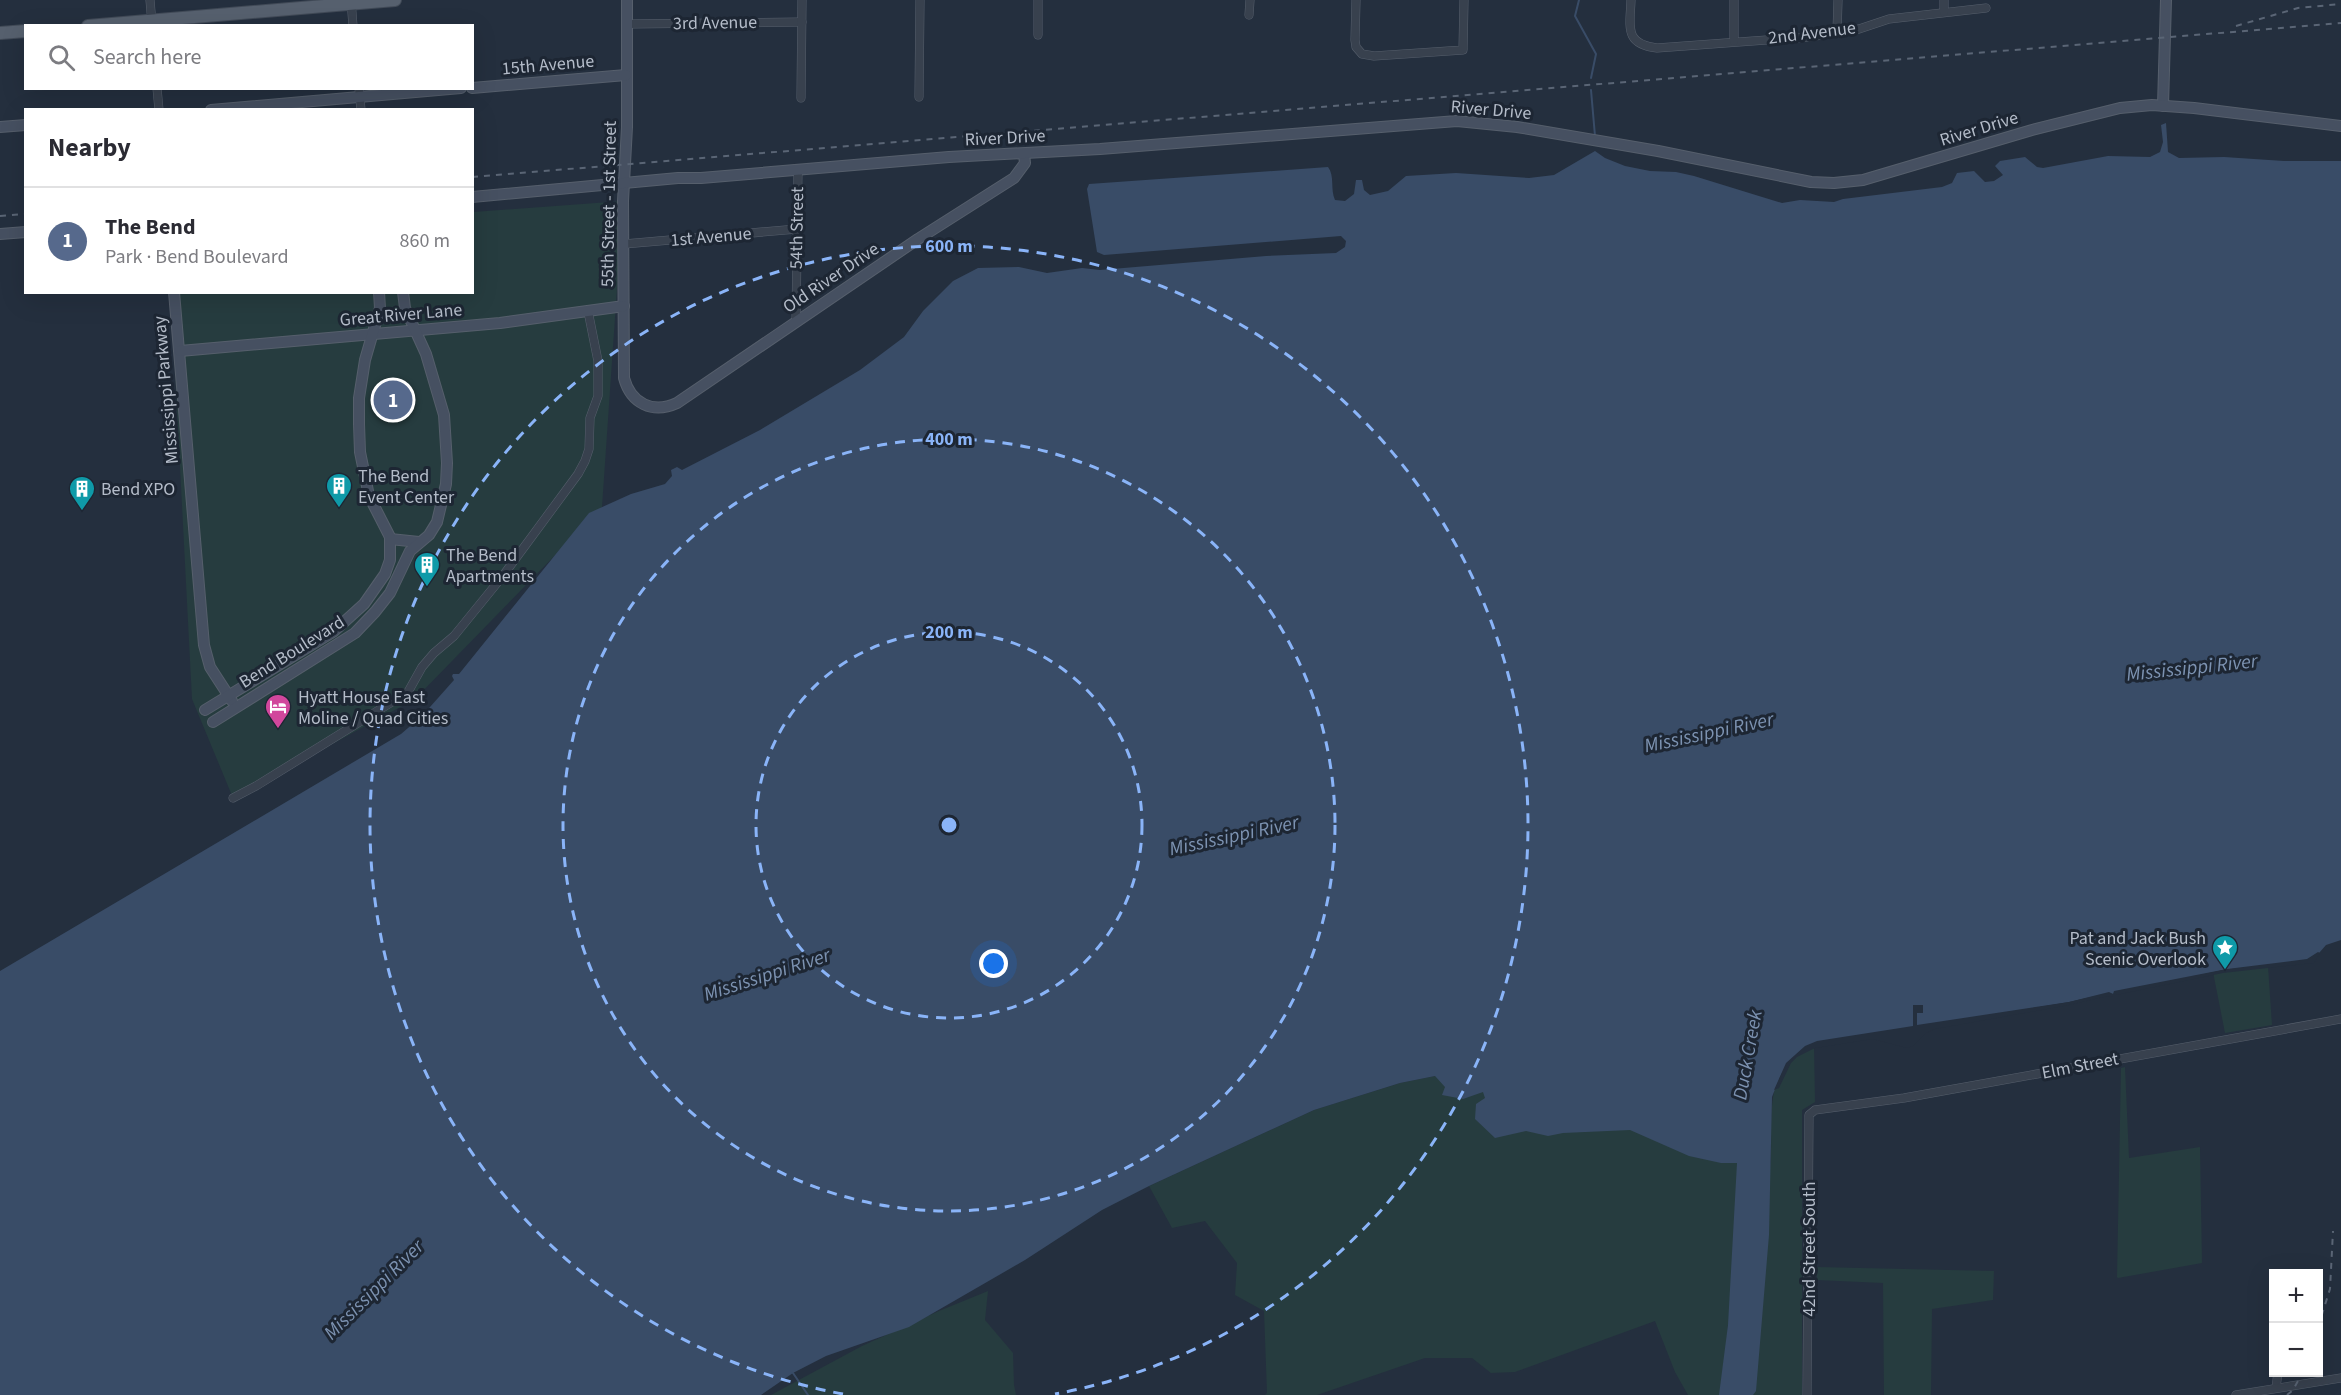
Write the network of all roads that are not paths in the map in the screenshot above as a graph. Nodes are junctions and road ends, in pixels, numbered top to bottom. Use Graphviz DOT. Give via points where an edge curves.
graph roads {
  1 [pos="150,0"];
  2 [pos="394,0"];
  3 [pos="802,0"];
  4 [pos="920,0"];
  5 [pos="1038,0"];
  6 [pos="1250,0"];
  7 [pos="1356,0"];
  8 [pos="1464,0"];
  9 [pos="1631,0"];
  10 [pos="1734,0"];
  11 [pos="1838,0"];
  12 [pos="1944,0"];
  13 [pos="2166,0"];
  14 [pos="627,1"];
  15 [pos="352,2"];
  16 [pos="1986,8"];
  17 [pos="1944,12"];
  18 [pos="1249,15"];
  19 [pos="802,22"];
  20 [pos="152,23"];
  21 [pos="131,24"];
  22 [pos="353,24"];
  23 [pos="627,24"];
  24 [pos="24,31"];
  25 [pos="0,33"];
  26 [pos="1837,33"];
  27 [pos="1038,35"];
  28 [pos="1734,41"];
  29 [pos="626,75"];
  30 [pos="474,88"];
  31 [pos="157,90"];
  32 [pos="420,90"];
  33 [pos="359,93"];
  34 [pos="919,97"];
  35 [pos="801,98"];
  36 [pos="2163,106"];
  37 [pos="159,108"];
  38 [pos="228,108"];
  39 [pos="361,108"];
  40 [pos="24,125"];
  41 [pos="2341,126"];
  42 [pos="0,127"];
  43 [pos="1024,154"];
  44 [pos="798,170"];
  45 [pos="625,183"];
  46 [pos="474,197"];
  47 [pos="797,229"];
  48 [pos="24,232"];
  49 [pos="0,234"];
  50 [pos="624,244"];
  51 [pos="174,294"];
  52 [pos="379,294"];
  53 [pos="403,294"];
  54 [pos="624,306"];
  55 [pos="588,311"];
  56 [pos="796,322"];
  57 [pos="414,331"];
  58 [pos="372,334"];
  59 [pos="180,351"];
  60 [pos="640,403"];
  61 [pos="390,539"];
  62 [pos="419,542"];
  63 [pos="228,694"];
  64 [pos="235,707"];
  65 [pos="205,710"];
  66 [pos="213,722"];
  67 [pos="233,798"];
  68 [pos="2341,1019"];
  69 [pos="1819,1109"];
  70 [pos="2278,1377"];
  71 [pos="2341,1378"];
  72 [pos="2277,1389"];
  73 [pos="1807,1395"];
  74 [pos="2236,1395"];
  1 -- 20 [label="street"];
  2 -- 15 [label="main road"];
  3 -- 19 [label="street"];
  4 -- 34 [label="street"];
  5 -- 27 [label="street"];
  6 -- 18 [label="street"];
  7 -- 8 [label="street" via="1355,40 1362,54 1374,56 1463,50"];
  9 -- 28 [label="street, 2nd Avenue" via="1631,35 1637,43 1657,48"];
  10 -- 28 [label="street"];
  11 -- 26 [label="street"];
  12 -- 17 [label="street"];
  13 -- 36 [label="street"];
  14 -- 23 [label="street, 55th Street - 1st Street"];
  15 -- 20 [label="main road"];
  15 -- 22 [label="street"];
  16 -- 17 [label="street, 2nd Avenue"];
  17 -- 26 [label="street, 2nd Avenue" via="1889,19"];
  19 -- 23 [label="street, 3rd Avenue"];
  19 -- 35 [label="street"];
  20 -- 21 [label="main road"];
  23 -- 29 [label="street, 55th Street - 1st Street"];
  24 -- 25 [label="main road"];
  26 -- 28 [label="street, 2nd Avenue"];
  29 -- 30 [label="street, 15th Avenue"];
  29 -- 45 [label="street, 55th Street - 1st Street"];
  31 -- 37 [label="street"];
  32 -- 33 [label="street"];
  33 -- 38 [label="street"];
  33 -- 39 [label="street"];
  36 -- 41 [label="street, River Drive" via="2275,113"];
  36 -- 43 [label="street, River Drive" via="2120,108 1842,183 1811,182 1517,127 1458,121"];
  40 -- 42 [label="street"];
  43 -- 44 [label="street, River Drive"];
  43 -- 56 [label="street, Old River Drive" via="1024,163 1014,178"];
  44 -- 45 [label="street, River Drive"];
  44 -- 47 [label="street, 54th Street"];
  45 -- 46 [label="street, River Drive"];
  45 -- 50 [label="street, 55th Street - 1st Street"];
  47 -- 50 [label="street, 1st Avenue"];
  47 -- 56 [label="street, 54th Street"];
  48 -- 49 [label="street"];
  50 -- 54 [label="street, 55th Street - 1st Street"];
  51 -- 59 [label="street, Mississippi Parkway"];
  52 -- 58 [label="street" via="380,308"];
  53 -- 57 [label="street, Bend Boulevard"];
  54 -- 55 [label="street, Great River Lane"];
  54 -- 60 [label="street, 55th Street - 1st Street" via="624,378"];
  55 -- 57 [label="street, Great River Lane"];
  55 -- 67 [label="street" via="598,361 598,396 591,418 590,449 578,474 502,577 454,636 422,667 408,692"];
  56 -- 60 [label="street, Old River Drive" via="677,403 657,408"];
  57 -- 58 [label="street, Great River Lane"];
  57 -- 62 [label="street, Bend Boulevard" via="436,384 444,415 447,455 446,484 436,522 429,535"];
  58 -- 59 [label="street, Great River Lane"];
  58 -- 61 [label="street" via="359,398 360,452 369,496"];
  59 -- 63 [label="street, Mississippi Parkway" via="204,645 210,667"];
  61 -- 62 [label="street"];
  61 -- 63 [label="street, Bend Boulevard" via="385,574 352,616 333,632"];
  62 -- 64 [label="street, Bend Boulevard" via="404,560 390,593 356,633"];
  63 -- 64 [label="street, Mississippi Parkway"];
  63 -- 65 [label="street, Bend Boulevard"];
  64 -- 66 [label="street, Bend Boulevard"];
  68 -- 69 [label="street, Elm Street" via="1904,1098"];
  69 -- 73 [label="street, 42nd Street South" via="1809,1115"];
  70 -- 72 [label="street"];
  71 -- 72 [label="street"];
  72 -- 74 [label="street"];
}
